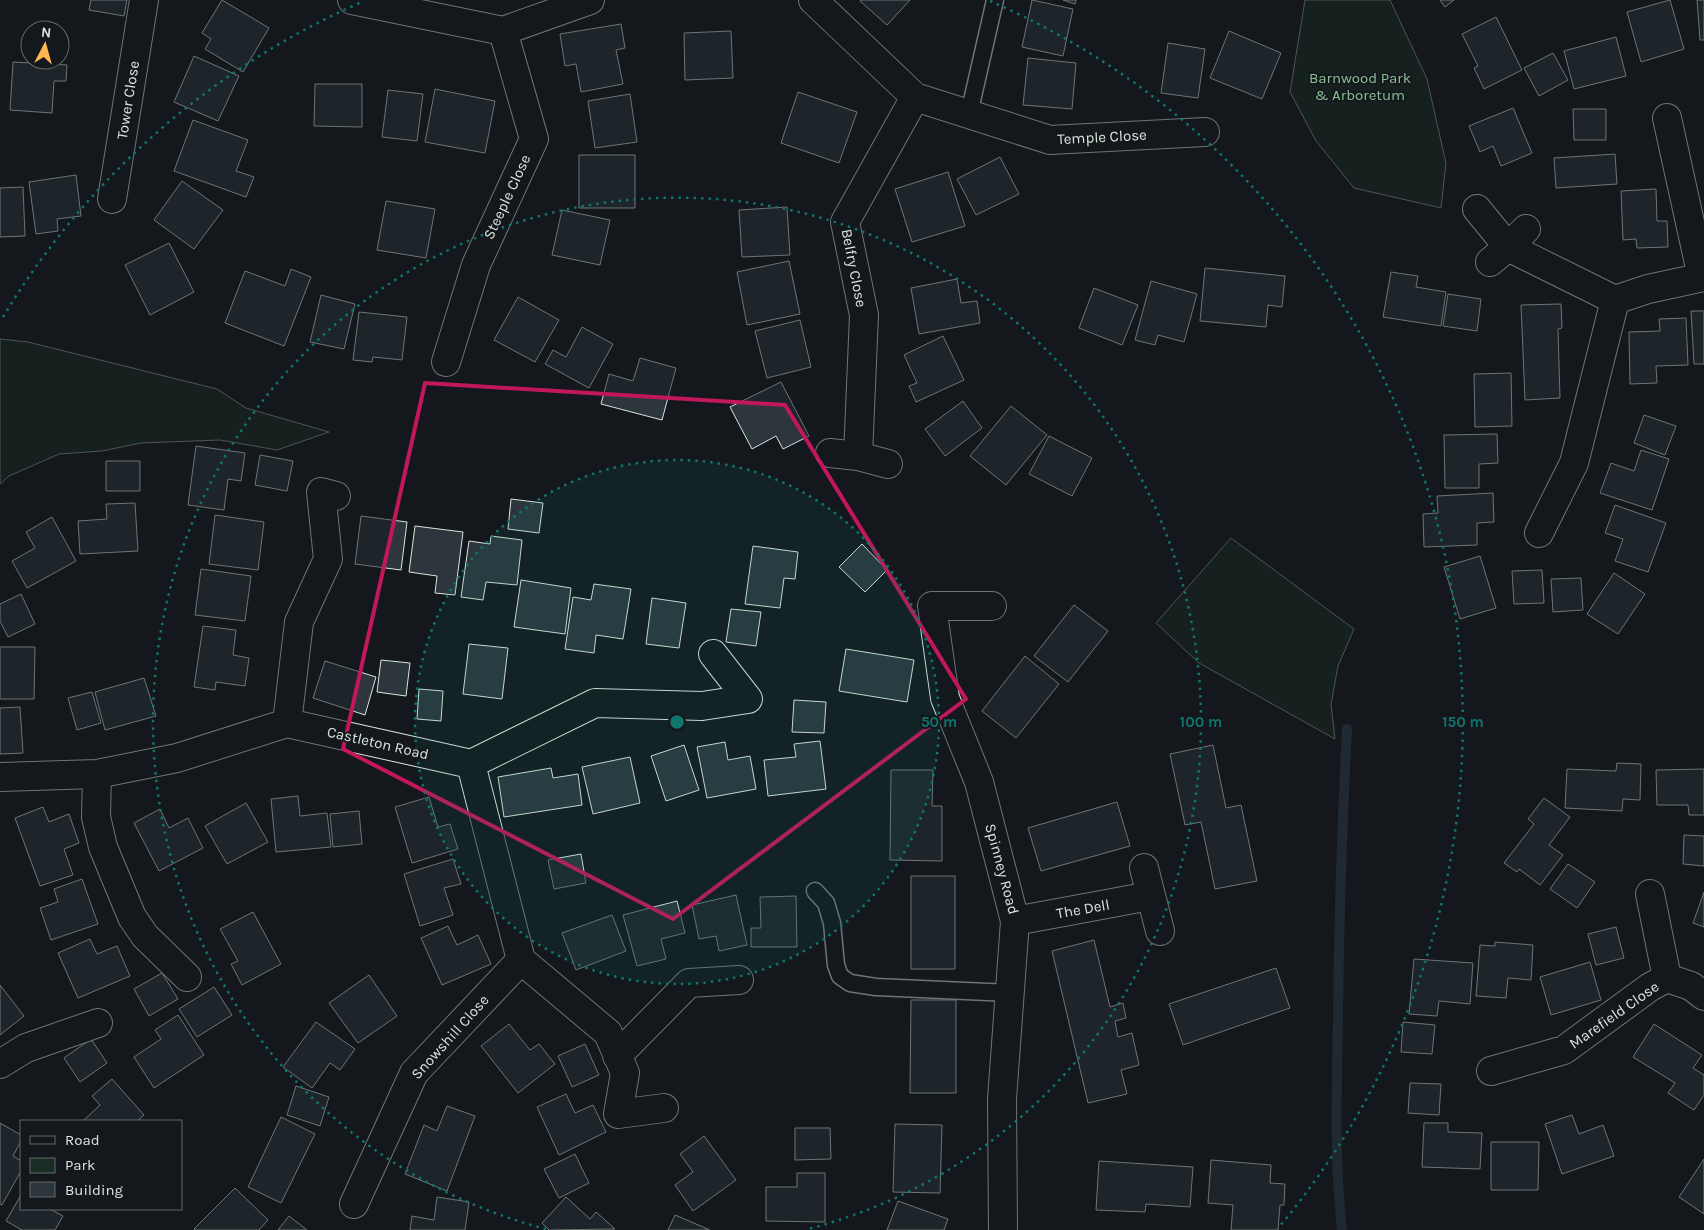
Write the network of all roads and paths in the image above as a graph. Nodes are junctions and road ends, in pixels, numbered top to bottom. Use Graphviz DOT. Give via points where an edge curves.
graph roads {
  1 [pos="144,0"];
  2 [pos="590,0"];
  3 [pos="813,0"];
  4 [pos="995,0"];
  5 [pos="355,1"];
  6 [pos="503,31"];
  7 [pos="915,97"];
  8 [pos="969,114"];
  9 [pos="1667,116"];
  10 [pos="1205,132"];
  11 [pos="112,200"];
  12 [pos="1477,209"];
  13 [pos="1703,277"];
  14 [pos="1615,300"];
  15 [pos="446,362"];
  16 [pos="830,453"];
  17 [pos="858,456"];
  18 [pos="888,464"];
  19 [pos="336,496"];
  20 [pos="1539,534"];
  21 [pos="992,606"];
  22 [pos="713,654"];
  23 [pos="286,723"];
  24 [pos="470,764"];
  25 [pos="97,774"];
  26 [pos="0,777"];
  27 [pos="1144,868"];
  28 [pos="815,891"];
  29 [pos="1650,894"];
  30 [pos="1150,896"];
  31 [pos="1016,921"];
  32 [pos="1160,931"];
  33 [pos="522,960"];
  34 [pos="186,977"];
  35 [pos="1667,978"];
  36 [pos="739,980"];
  37 [pos="1010,993"];
  38 [pos="1704,996"];
  39 [pos="98,1023"];
  40 [pos="617,1056"];
  41 [pos="0,1064"];
  42 [pos="1491,1071"];
  43 [pos="664,1108"];
  44 [pos="354,1204"];
  45 [pos="1003,1230"];
  1 -- 11 [label="street, Tower Close"];
  2 -- 6 [label="street"];
  3 -- 7 [label="street"];
  4 -- 8 [label="lane"];
  5 -- 6 [label="street"];
  6 -- 15 [label="street, Steeple Close" via="534,139 476,265"];
  7 -- 8 [label="street, Temple Close"];
  7 -- 17 [label="street, Belfry Close" via="845,222 864,315"];
  8 -- 10 [label="street, Temple Close" via="1050,140"];
  9 -- 13 [label="street"];
  12 -- 14 [label="street" via="1508,246"];
  13 -- 14 [label="street"];
  14 -- 20 [label="street" via="1574,463"];
  16 -- 17 [label="street"];
  17 -- 18 [label="street"];
  19 -- 23 [label="street" via="321,492 328,558 299,622"];
  21 -- 31 [label="street, Spinney Road" via="932,606 945,698 979,782"];
  22 -- 24 [label="street" via="748,699 702,706 595,703"];
  23 -- 24 [label="street, Castleton Road"];
  23 -- 25 [label="street" via="177,758"];
  24 -- 33 [label="street"];
  25 -- 26 [label="street"];
  25 -- 34 [label="street" via="96,817 103,847 132,917"];
  27 -- 30 [label="street"];
  28 -- 37 [label="lane" via="826,903 832,923 840,976 850,983"];
  29 -- 35 [label="street"];
  30 -- 31 [label="street, The Dell"];
  30 -- 32 [label="street"];
  31 -- 37 [label="street, Spinney Road"];
  33 -- 40 [label="street" via="608,1033"];
  33 -- 44 [label="street, Snowshill Close" via="414,1073"];
  35 -- 38 [label="street, Marefield Close" via="1691,986"];
  35 -- 42 [label="street, Marefield Close" via="1564,1050"];
  36 -- 40 [label="street" via="689,983"];
  37 -- 45 [label="street, Spinney Road" via="1002,1099"];
  39 -- 41 [label="street" via="26,1048"];
  40 -- 43 [label="street" via="625,1073 618,1114"];
}
